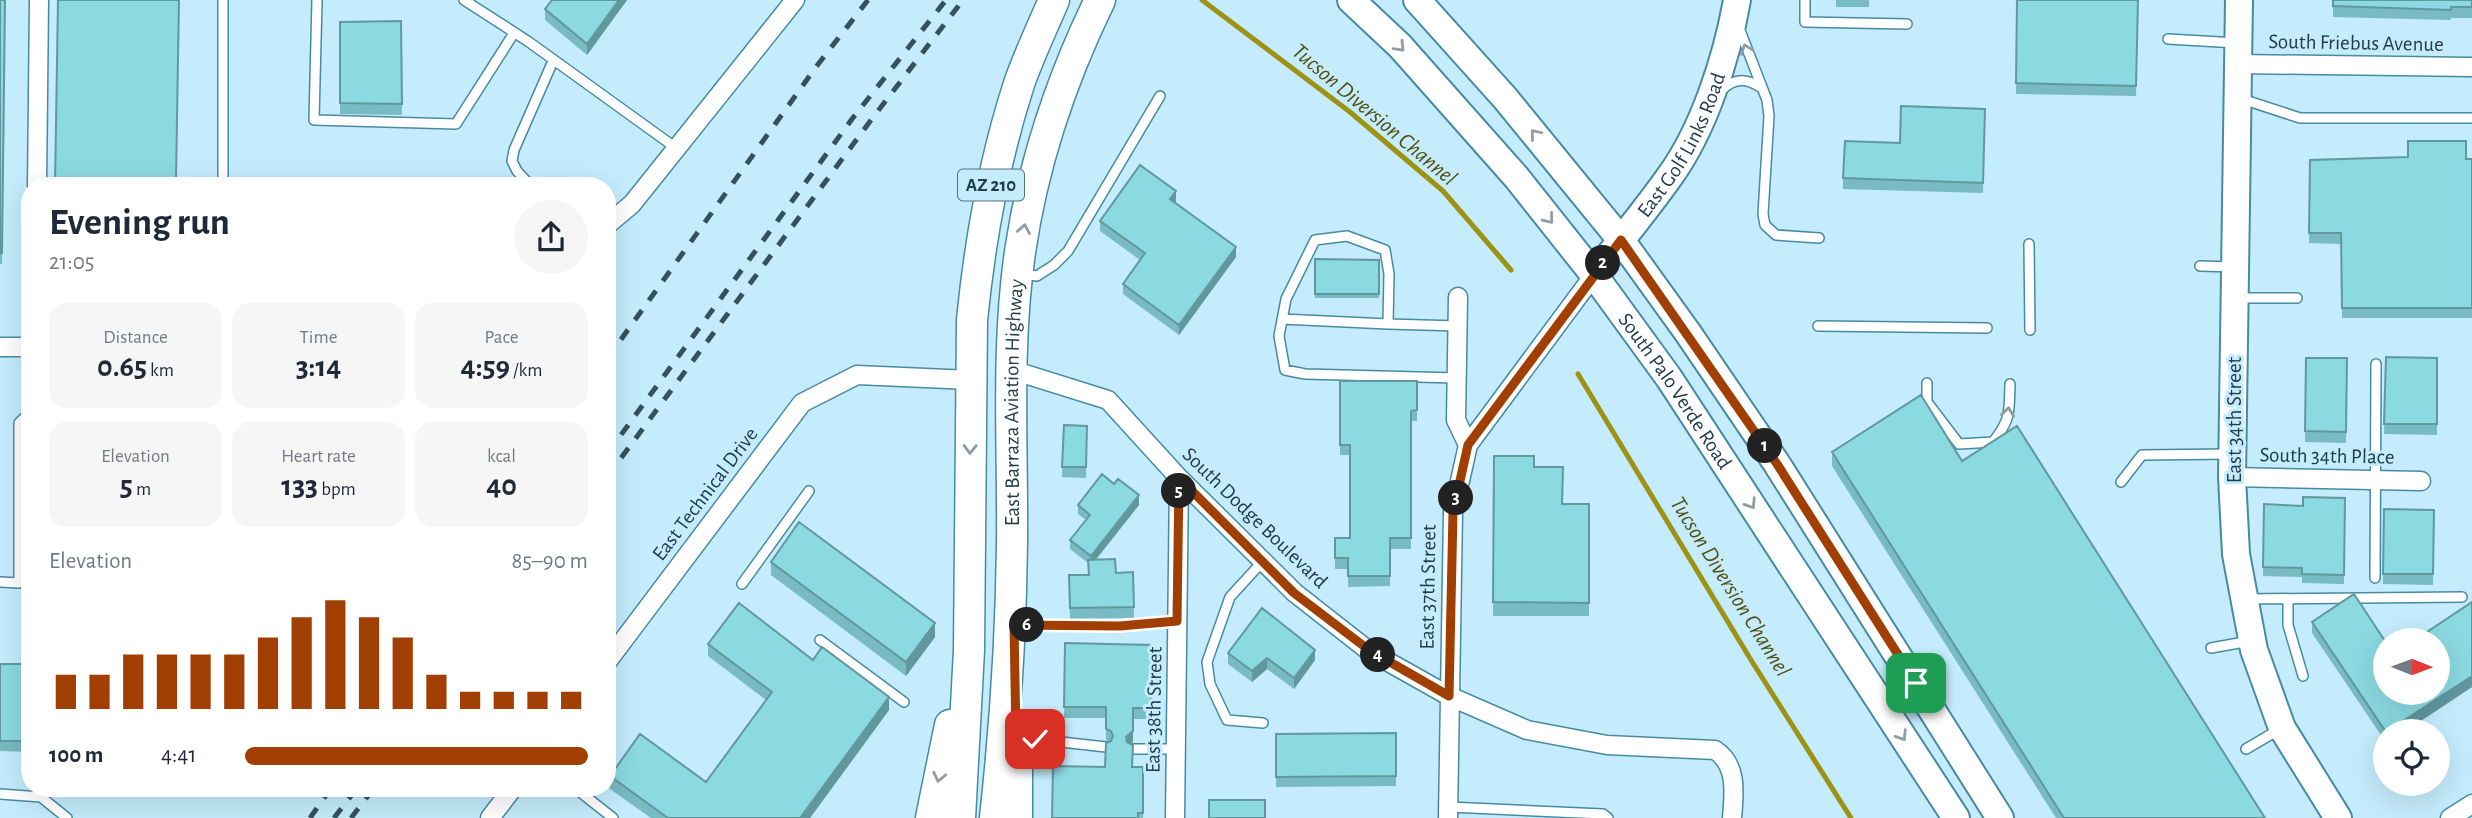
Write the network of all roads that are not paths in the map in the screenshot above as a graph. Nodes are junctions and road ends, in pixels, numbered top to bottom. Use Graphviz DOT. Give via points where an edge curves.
graph roads {
  1 [pos="39,0"];
  2 [pos="223,0"];
  3 [pos="317,0"];
  4 [pos="464,0"];
  5 [pos="795,0"];
  6 [pos="1054,0"];
  7 [pos="1100,0"];
  8 [pos="1351,0"];
  9 [pos="1417,0"];
  10 [pos="1805,0"];
  11 [pos="2239,0"];
  12 [pos="1736,5"];
  13 [pos="1907,24"];
  14 [pos="514,33"];
  15 [pos="2168,39"];
  16 [pos="2239,53"];
  17 [pos="553,61"];
  18 [pos="2472,67"];
  19 [pos="1760,87"];
  20 [pos="1160,96"];
  21 [pos="2238,98"];
  22 [pos="1709,104"];
  23 [pos="2472,118"];
  24 [pos="676,148"];
  25 [pos="37,177"];
  26 [pos="223,177"];
  27 [pos="523,177"];
  28 [pos="616,217"];
  29 [pos="1819,238"];
  30 [pos="1621,240"];
  31 [pos="2029,244"];
  32 [pos="2200,266"];
  33 [pos="2235,267"];
  34 [pos="1017,273"];
  35 [pos="1594,275"];
  36 [pos="1458,297"];
  37 [pos="2235,298"];
  38 [pos="2297,298"];
  39 [pos="1282,319"];
  40 [pos="1388,324"];
  41 [pos="1458,326"];
  42 [pos="1818,326"];
  43 [pos="1987,328"];
  44 [pos="2030,330"];
  45 [pos="0,347"];
  46 [pos="21,348"];
  47 [pos="2376,364"];
  48 [pos="1012,370"];
  49 [pos="1456,378"];
  50 [pos="971,380"];
  51 [pos="1927,383"];
  52 [pos="2010,384"];
  53 [pos="21,421"];
  54 [pos="1468,445"];
  55 [pos="2232,465"];
  56 [pos="1179,478"];
  57 [pos="2375,480"];
  58 [pos="2421,481"];
  59 [pos="2121,482"];
  60 [pos="809,491"];
  61 [pos="968,540"];
  62 [pos="1012,544"];
  63 [pos="1263,561"];
  64 [pos="2375,578"];
  65 [pos="0,582"];
  66 [pos="742,584"];
  67 [pos="2462,597"];
  68 [pos="2244,599"];
  69 [pos="2288,599"];
  70 [pos="1177,621"];
  71 [pos="1014,625"];
  72 [pos="820,640"];
  73 [pos="2252,641"];
  74 [pos="2211,648"];
  75 [pos="616,650"];
  76 [pos="2303,676"];
  77 [pos="1449,696"];
  78 [pos="904,702"];
  79 [pos="1263,723"];
  80 [pos="2281,729"];
  81 [pos="1016,737"];
  82 [pos="1106,747"];
  83 [pos="1133,749"];
  84 [pos="2246,749"];
  85 [pos="1176,750"];
  86 [pos="0,794"];
  87 [pos="21,796"];
  88 [pos="41,797"];
  89 [pos="506,797"];
  90 [pos="586,797"];
  91 [pos="2472,804"];
  92 [pos="1448,813"];
  93 [pos="66,818"];
  94 [pos="490,818"];
  95 [pos="613,818"];
  96 [pos="931,818"];
  97 [pos="960,818"];
  98 [pos="995,818"];
  99 [pos="1017,818"];
  100 [pos="1175,818"];
  101 [pos="1608,818"];
  102 [pos="1732,818"];
  103 [pos="1955,818"];
  104 [pos="2000,818"];
  105 [pos="2338,818"];
  106 [pos="2450,818"];
  1 -- 25 [label="street"];
  2 -- 26 [label="lane"];
  3 -- 14 [label="lane" via="314,121 456,124"];
  4 -- 14 [label="lane"];
  5 -- 24 [label="street"];
  6 -- 48 [label="main road" via="1013,124 995,219 987,323 995,357"];
  6 -- 50 [label="main road, East Barraza Aviation Highway / AZ 210" via="1020,82 993,178 976,276"];
  34 -- 7 [label="main road, East Barraza Aviation Highway / AZ 210, one-way" via="1040,153 1066,77"];
  8 -- 35 [label="main road, South Palo Verde Road, one-way" via="1400,46 1508,168"];
  30 -- 9 [label="main road, South Palo Verde Road, one-way"];
  10 -- 13 [label="lane" via="1805,22"];
  11 -- 16 [label="main road, East 34th Street"];
  19 -- 12 [label="lane, one-way" via="1742,39"];
  12 -- 22 [label="main road, East Golf Links Road"];
  14 -- 17 [label="lane"];
  15 -- 16 [label="lane"];
  16 -- 18 [label="street, South Friebus Avenue"];
  16 -- 21 [label="main road, East 34th Street"];
  17 -- 24 [label="lane"];
  17 -- 27 [label="lane" via="514,150 512,161"];
  19 -- 22 [label="lane" via="1748,79 1730,82"];
  19 -- 29 [label="lane" via="1770,121 1765,225 1776,234"];
  20 -- 34 [label="lane" via="1068,251 1037,276"];
  21 -- 23 [label="lane" via="2300,118"];
  21 -- 33 [label="main road, East 34th Street"];
  22 -- 30 [label="main road, East Golf Links Road" via="1672,174"];
  24 -- 28 [label="street"];
  30 -- 35 [label="main road, East Golf Links Road"];
  30 -- 104 [label="main road, South Palo Verde Road" via="1777,464"];
  31 -- 44 [label="lane"];
  32 -- 33 [label="lane"];
  33 -- 37 [label="main road, East 34th Street"];
  34 -- 48 [label="main road, East Barraza Aviation Highway / AZ 210"];
  35 -- 54 [label="street, East 37th Street"];
  35 -- 103 [label="main road, South Palo Verde Road, one-way" via="1669,378"];
  36 -- 41 [label="street"];
  37 -- 38 [label="lane"];
  37 -- 55 [label="main road, East 34th Street"];
  39 -- 40 [label="lane"];
  39 -- 40 [label="lane" via="1286,299 1315,240 1347,236 1385,250"];
  39 -- 49 [label="lane" via="1279,336 1285,370"];
  40 -- 41 [label="lane"];
  41 -- 49 [label="street"];
  42 -- 43 [label="lane"];
  45 -- 46 [label="street"];
  47 -- 57 [label="lane"];
  48 -- 56 [label="street, South Dodge Boulevard" via="1108,401"];
  48 -- 62 [label="main road, East Barraza Aviation Highway / AZ 210"];
  49 -- 54 [label="street" via="1456,420"];
  50 -- 61 [label="main road, East Barraza Aviation Highway / AZ 210, one-way"];
  50 -- 75 [label="street, East Technical Drive" via="857,375 802,403"];
  51 -- 52 [label="lane, one-way" via="1927,401 1959,444 1993,442 2006,425"];
  53 -- 65 [label="lane" via="19,583"];
  54 -- 77 [label="street, East 37th Street" via="1453,512"];
  55 -- 57 [label="street, South 34th Place"];
  55 -- 59 [label="lane" via="2142,455"];
  55 -- 68 [label="main road, East 34th Street" via="2236,554"];
  56 -- 63 [label="street, South Dodge Boulevard"];
  56 -- 70 [label="street, East 38th Street"];
  57 -- 58 [label="street, South 34th Place"];
  57 -- 64 [label="lane"];
  60 -- 66 [label="lane"];
  61 -- 96 [label="main road, one-way" via="955,700"];
  61 -- 97 [label="main road, East Barraza Aviation Highway / AZ 210" via="969,650"];
  62 -- 71 [label="main road"];
  62 -- 98 [label="main road, East Barraza Aviation Highway / AZ 210" via="1005,725"];
  63 -- 77 [label="street, South Dodge Boulevard" via="1294,593 1369,650"];
  63 -- 79 [label="lane" via="1230,597 1207,662 1210,684 1227,720"];
  67 -- 69 [label="lane"];
  68 -- 69 [label="lane"];
  68 -- 73 [label="main road, East 34th Street"];
  69 -- 76 [label="lane" via="2288,625"];
  70 -- 71 [label="lane" via="1120,626"];
  70 -- 85 [label="street, East 38th Street"];
  71 -- 81 [label="main road"];
  72 -- 78 [label="lane"];
  73 -- 74 [label="lane"];
  73 -- 80 [label="main road, East 34th Street"];
  77 -- 92 [label="street, East 37th Street"];
  77 -- 102 [label="street, South Dodge Boulevard" via="1527,730 1607,745 1715,750 1730,765"];
  80 -- 84 [label="lane"];
  80 -- 105 [label="main road, East 34th Street"];
  81 -- 82 [label="lane"];
  81 -- 99 [label="main road"];
  83 -- 85 [label="lane"];
  85 -- 100 [label="street, East 38th Street"];
  86 -- 87 [label="lane"];
  88 -- 93 [label="lane"];
  89 -- 94 [label="street"];
  90 -- 95 [label="lane"];
  91 -- 106 [label="street"];
  92 -- 101 [label="lane" via="1603,814"];
}
